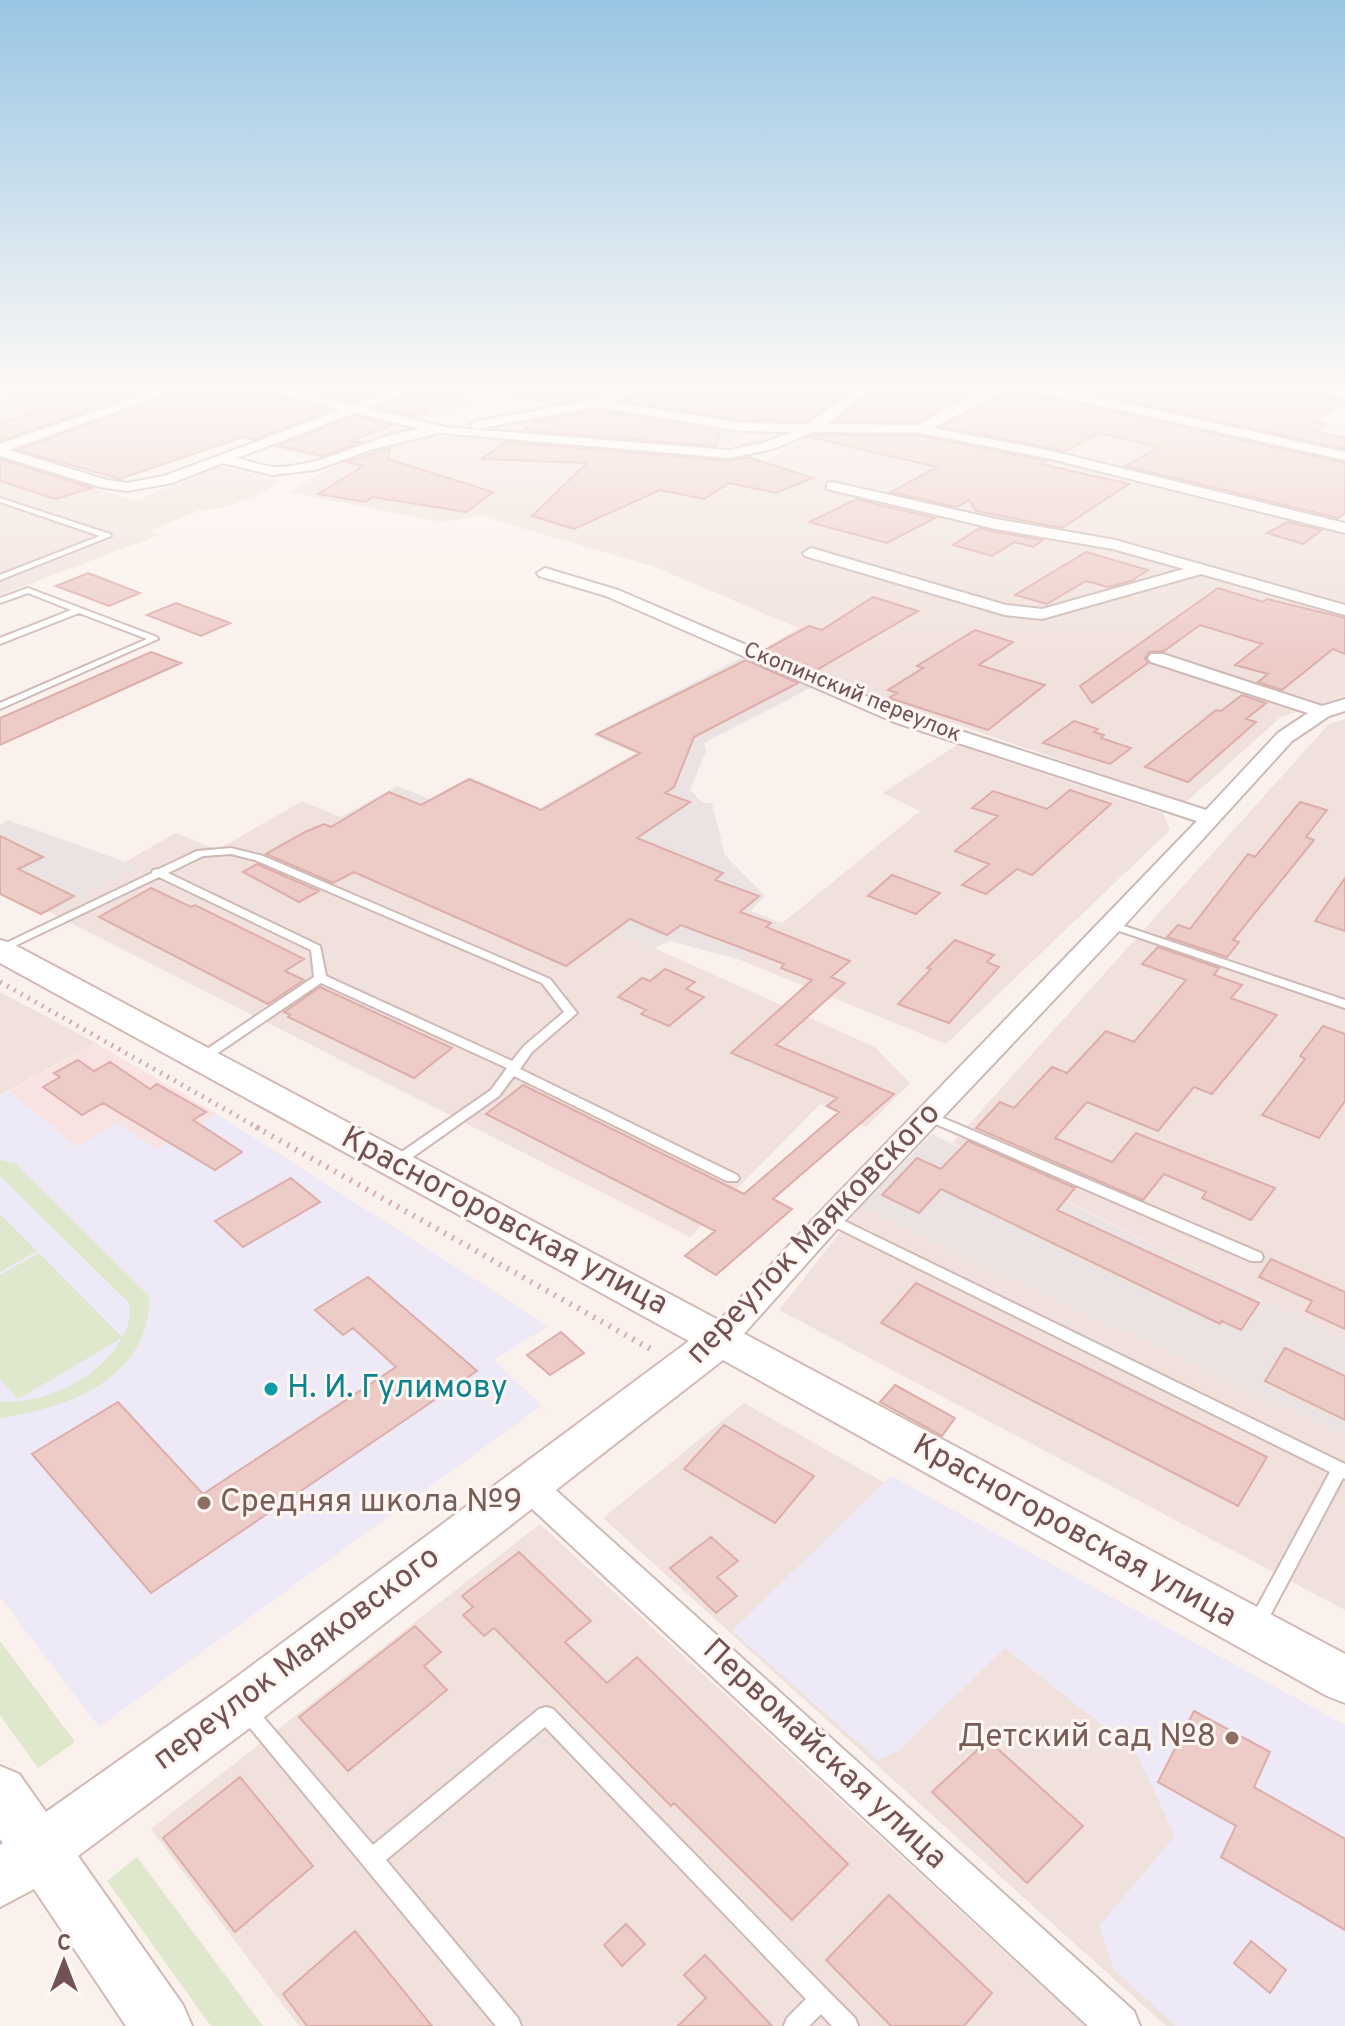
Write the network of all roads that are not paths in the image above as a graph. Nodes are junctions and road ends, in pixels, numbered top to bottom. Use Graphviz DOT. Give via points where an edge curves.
graph roads {
  1 [pos="91,480"];
  2 [pos="168,480"];
  3 [pos="1155,480"];
  4 [pos="832,486"];
  5 [pos="0,500"];
  6 [pos="1342,524"];
  7 [pos="811,553"];
  8 [pos="1202,569"];
  9 [pos="545,573"];
  10 [pos="0,578"];
  11 [pos="0,601"];
  12 [pos="78,610"];
  13 [pos="1345,610"];
  14 [pos="0,641"];
  15 [pos="1157,658"];
  16 [pos="0,706"];
  17 [pos="1334,708"];
  18 [pos="1209,818"];
  19 [pos="157,872"];
  20 [pos="1112,925"];
  21 [pos="0,950"];
  22 [pos="320,978"];
  23 [pos="1345,1004"];
  24 [pos="201,1059"];
  25 [pos="513,1069"];
  26 [pos="929,1116"];
  27 [pos="394,1164"];
  28 [pos="732,1178"];
  29 [pos="830,1219"];
  30 [pos="1256,1257"];
  31 [pos="703,1354"];
  32 [pos="1343,1470"];
  33 [pos="527,1484"];
  34 [pos="1254,1630"];
  35 [pos="1345,1680"];
  36 [pos="241,1704"];
  37 [pos="0,1792"];
  38 [pos="372,1859"];
  39 [pos="20,1864"];
  40 [pos="821,1998"];
  41 [pos="162,2026"];
  42 [pos="510,2026"];
  43 [pos="795,2026"];
  44 [pos="847,2026"];
  45 [pos="1119,2026"];
  1 -- 2 [label="street" via="127,487"];
  3 -- 6 [label="street"];
  4 -- 8 [label="street" via="996,524 1076,536"];
  5 -- 10 [label="lane" via="107,536"];
  7 -- 8 [label="street" via="1005,610 1042,614"];
  8 -- 13 [label="street"];
  9 -- 18 [label="street, Скопинский переулок" via="612,593 901,718"];
  11 -- 12 [label="lane" via="28,590"];
  12 -- 14 [label="lane"];
  12 -- 16 [label="lane" via="154,639"];
  15 -- 17 [label="street"];
  17 -- 18 [label="street, переулок Маяковского" via="1285,737"];
  18 -- 20 [label="street, переулок Маяковского"];
  19 -- 21 [label="lane"];
  19 -- 22 [label="lane" via="316,948"];
  19 -- 25 [label="lane" via="201,853 231,851 259,858 546,981 571,1013"];
  20 -- 23 [label="lane"];
  20 -- 26 [label="street, переулок Маяковского"];
  21 -- 24 [label="street, Красногоровская улица"];
  22 -- 24 [label="lane"];
  22 -- 25 [label="lane"];
  24 -- 27 [label="street, Красногоровская улица"];
  25 -- 27 [label="lane" via="495,1093"];
  25 -- 28 [label="lane"];
  26 -- 29 [label="street, переулок Маяковского"];
  26 -- 30 [label="lane"];
  27 -- 31 [label="street, Красногоровская улица"];
  29 -- 31 [label="street, переулок Маяковского"];
  29 -- 32 [label="lane"];
  31 -- 33 [label="street, переулок Маяковского"];
  31 -- 34 [label="street, Красногоровская улица"];
  32 -- 34 [label="lane"];
  33 -- 36 [label="street, переулок Маяковского"];
  33 -- 45 [label="street, Первомайская улица"];
  34 -- 35 [label="street, Красногоровская улица"];
  36 -- 38 [label="lane"];
  36 -- 39 [label="street, переулок Маяковского"];
  37 -- 39 [label="street"];
  38 -- 40 [label="lane" via="546,1715"];
  38 -- 42 [label="lane"];
  39 -- 41 [label="street"];
  40 -- 43 [label="lane"];
  40 -- 44 [label="lane"];
}
